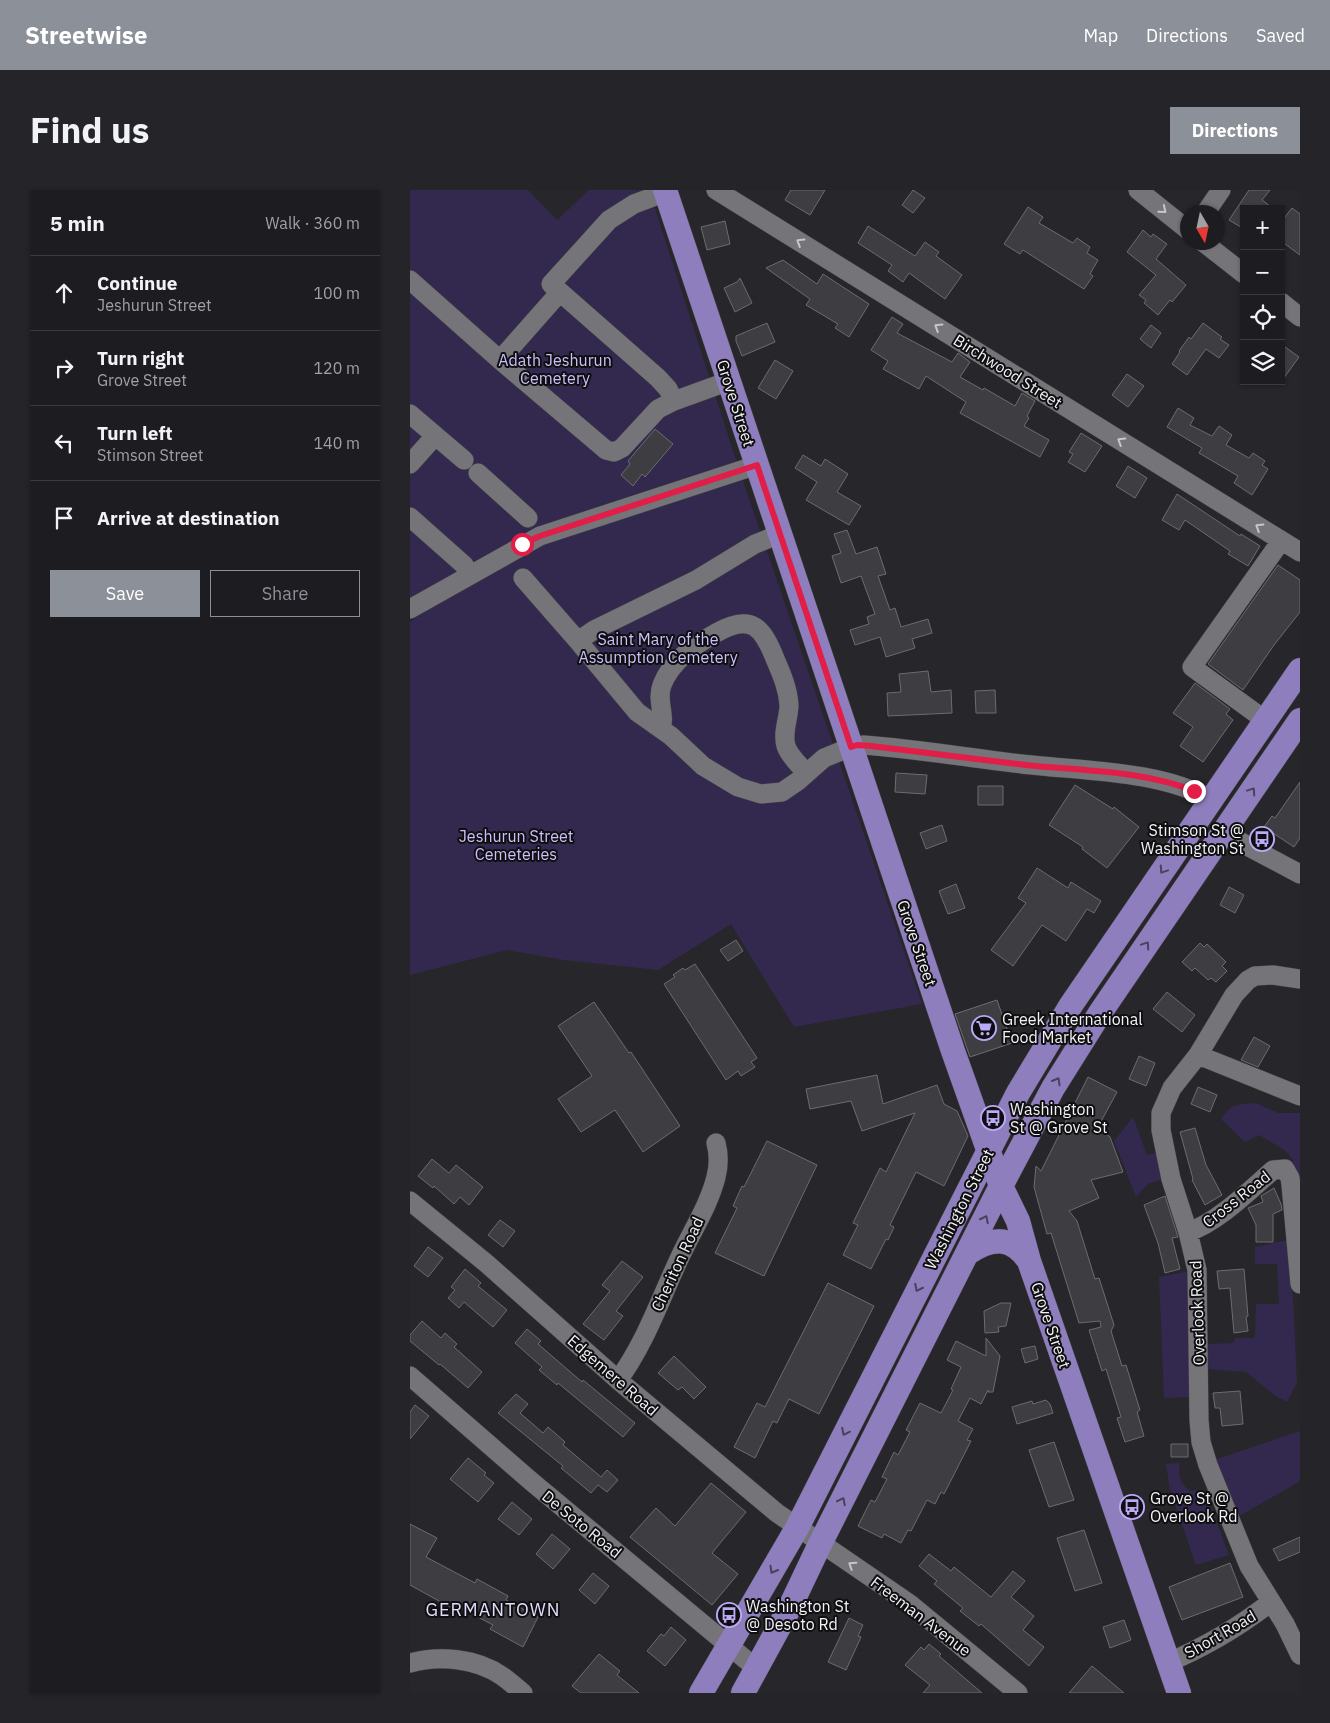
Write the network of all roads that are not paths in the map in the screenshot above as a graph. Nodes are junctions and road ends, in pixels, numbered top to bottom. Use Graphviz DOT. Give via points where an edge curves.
graph roads {
  1 [pos="716,190"];
  2 [pos="1138,190"];
  3 [pos="1221,190"];
  4 [pos="666,191"];
  5 [pos="1211,205"];
  6 [pos="1180,224"];
  7 [pos="1213,250"];
  8 [pos="1240,271"];
  9 [pos="410,280"];
  10 [pos="560,292"];
  11 [pos="1285,305"];
  12 [pos="1300,317"];
  13 [pos="500,360"];
  14 [pos="729,380"];
  15 [pos="674,401"];
  16 [pos="410,414"];
  17 [pos="435,436"];
  18 [pos="410,464"];
  19 [pos="757,465"];
  20 [pos="410,517"];
  21 [pos="528,518"];
  22 [pos="780,534"];
  23 [pos="1281,541"];
  24 [pos="1300,552"];
  25 [pos="469,575"];
  26 [pos="522,578"];
  27 [pos="410,609"];
  28 [pos="578,641"];
  29 [pos="1300,670"];
  30 [pos="1265,720"];
  31 [pos="1300,720"];
  32 [pos="661,729"];
  33 [pos="851,747"];
  34 [pos="806,773"];
  35 [pos="1205,808"];
  36 [pos="1229,823"];
  37 [pos="1300,874"];
  38 [pos="1300,979"];
  39 [pos="1198,1055"];
  40 [pos="1300,1096"];
  41 [pos="716,1143"];
  42 [pos="989,1151"];
  43 [pos="1001,1186"];
  44 [pos="410,1201"];
  45 [pos="1188,1232"];
  46 [pos="968,1253"];
  47 [pos="1029,1261"];
  48 [pos="1300,1284"];
  49 [pos="410,1376"];
  50 [pos="618,1380"];
  51 [pos="797,1528"];
  52 [pos="820,1544"];
  53 [pos="1271,1602"];
  54 [pos="729,1645"];
  55 [pos="1300,1655"];
  56 [pos="410,1663"];
  57 [pos="1167,1663"];
  58 [pos="757,1669"];
  59 [pos="524,1693"];
  60 [pos="701,1693"];
  61 [pos="743,1693"];
  62 [pos="1018,1693"];
  63 [pos="1178,1693"];
  23 -- 1 [label="street, Birchwood Street, one-way"];
  2 -- 6 [label="street, one-way"];
  3 -- 5 [label="street"];
  4 -- 10 [label="street" via="634,204 609,220 551,284"];
  4 -- 14 [label="main road, Grove Street"];
  7 -- 8 [label="street"];
  9 -- 13 [label="street"];
  10 -- 13 [label="street"];
  10 -- 15 [label="street" via="658,378"];
  11 -- 12 [label="street"];
  13 -- 15 [label="street" via="601,447 612,452 622,448 658,409"];
  14 -- 15 [label="street"];
  14 -- 19 [label="main road, Grove Street"];
  16 -- 17 [label="street"];
  17 -- 18 [label="street"];
  17 -- 21 [label="street" via="464,460 479,459 478,473"];
  19 -- 22 [label="main road, Grove Street"];
  19 -- 25 [label="street" via="540,536"];
  20 -- 25 [label="street" via="464,565"];
  22 -- 28 [label="street" via="755,544 696,580"];
  22 -- 33 [label="main road, Grove Street"];
  23 -- 24 [label="street, Birchwood Street"];
  23 -- 30 [label="street" via="1192,668"];
  25 -- 27 [label="street"];
  26 -- 28 [label="street"];
  28 -- 32 [label="street" via="631,706"];
  29 -- 30 [label="main road, Washington Street"];
  30 -- 35 [label="main road, Washington Street"];
  36 -- 31 [label="main road, Washington Street, one-way"];
  32 -- 34 [label="street" via="703,766 749,791 782,792"];
  32 -- 34 [label="street" via="660,692 671,668 714,634 739,623 749,624 765,637 784,679 789,703 785,743"];
  33 -- 34 [label="street" via="824,758"];
  33 -- 35 [label="street" via="871,746 1109,772 1175,784 1194,791"];
  33 -- 42 [label="main road, Grove Street"];
  35 -- 36 [label="main road"];
  35 -- 42 [label="main road, Washington Street, one-way" via="1056,1026"];
  36 -- 37 [label="street" via="1249,847"];
  43 -- 36 [label="main road, Washington Street, one-way" via="1082,1039"];
  38 -- 39 [label="street, Overlook Road" via="1273,975 1255,976 1248,980 1234,995"];
  39 -- 40 [label="street"];
  39 -- 45 [label="street, Overlook Road" via="1172,1088 1163,1104 1160,1121 1171,1178"];
  41 -- 50 [label="street, Cheriton Road" via="718,1169 711,1192 656,1310"];
  42 -- 43 [label="main road, Grove Street"];
  42 -- 51 [label="main road, Washington Street, one-way"];
  46 -- 43 [label="main road, Washington Street, one-way"];
  43 -- 47 [label="main road, Grove Street" via="1018,1221"];
  44 -- 50 [label="street, Edgemere Road" via="486,1263"];
  45 -- 48 [label="street, Cross Road" via="1209,1222 1274,1170 1285,1170 1291,1185"];
  45 -- 53 [label="street, Overlook Road" via="1196,1259 1198,1282 1201,1442 1249,1566"];
  46 -- 47 [label="main road" via="991,1242 1006,1242 1019,1248"];
  52 -- 46 [label="main road, Washington Street, one-way"];
  47 -- 57 [label="main road, Grove Street"];
  49 -- 54 [label="street, De Soto Road"];
  50 -- 51 [label="street, Edgemere Road"];
  51 -- 52 [label="street, Edgemere Road"];
  51 -- 54 [label="main road, Washington Street, one-way"];
  52 -- 58 [label="main road, Washington Street"];
  62 -- 52 [label="street, Freeman Avenue, one-way" via="918,1610"];
  53 -- 55 [label="street, Overlook Road"];
  53 -- 57 [label="street, Short Road" via="1232,1631"];
  54 -- 58 [label="street, De Soto Road"];
  54 -- 60 [label="main road, Washington Street"];
  56 -- 59 [label="street" via="424,1659 468,1661 500,1674"];
  57 -- 63 [label="main road, Grove Street"];
  58 -- 61 [label="main road, Washington Street"];
}
